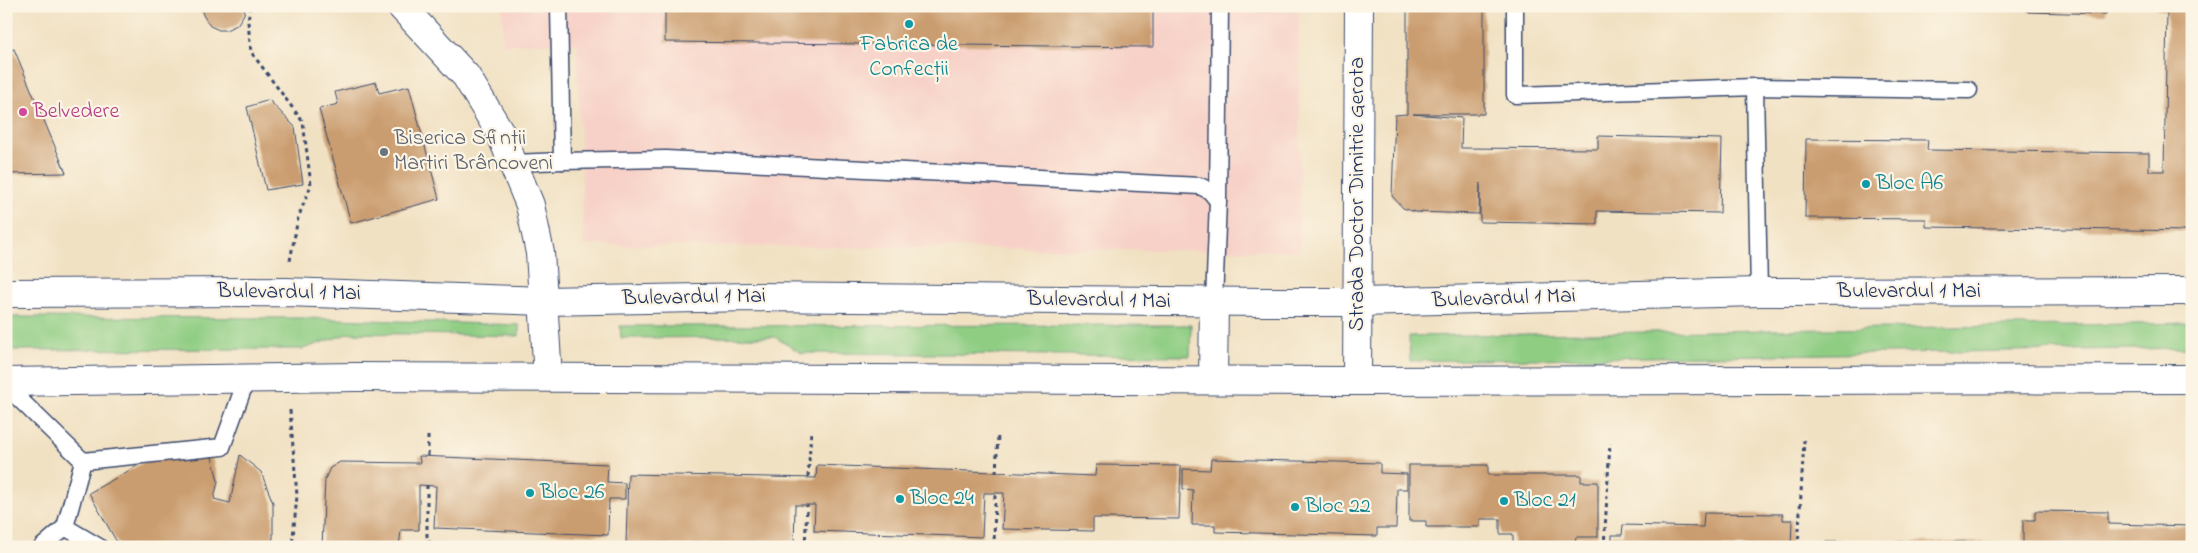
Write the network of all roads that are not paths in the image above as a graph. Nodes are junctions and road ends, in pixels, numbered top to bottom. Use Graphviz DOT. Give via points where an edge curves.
graph roads {
  1 [pos="401,6"];
  2 [pos="559,6"];
  3 [pos="1220,6"];
  4 [pos="1359,6"];
  5 [pos="1515,6"];
  6 [pos="1755,87"];
  7 [pos="1969,90"];
  8 [pos="562,161"];
  9 [pos="513,163"];
  10 [pos="1218,201"];
  11 [pos="2192,291"];
  12 [pos="1759,292"];
  13 [pos="6,293"];
  14 [pos="544,301"];
  15 [pos="1214,302"];
  16 [pos="1359,302"];
  17 [pos="548,377"];
  18 [pos="247,378"];
  19 [pos="2192,379"];
  20 [pos="1213,380"];
  21 [pos="1357,381"];
  22 [pos="6,382"];
  23 [pos="6,386"];
  24 [pos="83,461"];
  25 [pos="65,527"];
  26 [pos="42,547"];
  27 [pos="99,547"];
  1 -- 9 [label="main road" via="466,76 500,132"];
  2 -- 8 [label="lane"];
  3 -- 10 [label="lane"];
  4 -- 16 [label="main road, Strada Doctor Dimitrie Gerota"];
  5 -- 6 [label="lane" via="1515,95"];
  6 -- 7 [label="lane"];
  6 -- 12 [label="lane"];
  8 -- 9 [label="lane"];
  8 -- 10 [label="lane" via="666,158 1200,186 1210,191"];
  9 -- 14 [label="main road" via="532,215 540,253"];
  10 -- 15 [label="lane"];
  11 -- 12 [label="main road, Bulevardul 1 Mai"];
  12 -- 16 [label="main road, Bulevardul 1 Mai"];
  13 -- 14 [label="main road, Bulevardul 1 Mai" via="286,292"];
  14 -- 15 [label="main road, Bulevardul 1 Mai" via="751,297"];
  14 -- 17 [label="main road"];
  15 -- 16 [label="main road, Bulevardul 1 Mai"];
  15 -- 20 [label="main road"];
  16 -- 21 [label="main road, Strada Doctor Dimitrie Gerota"];
  17 -- 18 [label="main road"];
  17 -- 20 [label="main road"];
  18 -- 22 [label="main road"];
  18 -- 24 [label="lane" via="222,447"];
  19 -- 21 [label="main road"];
  20 -- 21 [label="main road"];
  23 -- 24 [label="lane"];
  24 -- 25 [label="lane"];
  25 -- 26 [label="lane"];
  25 -- 27 [label="lane"];
}
